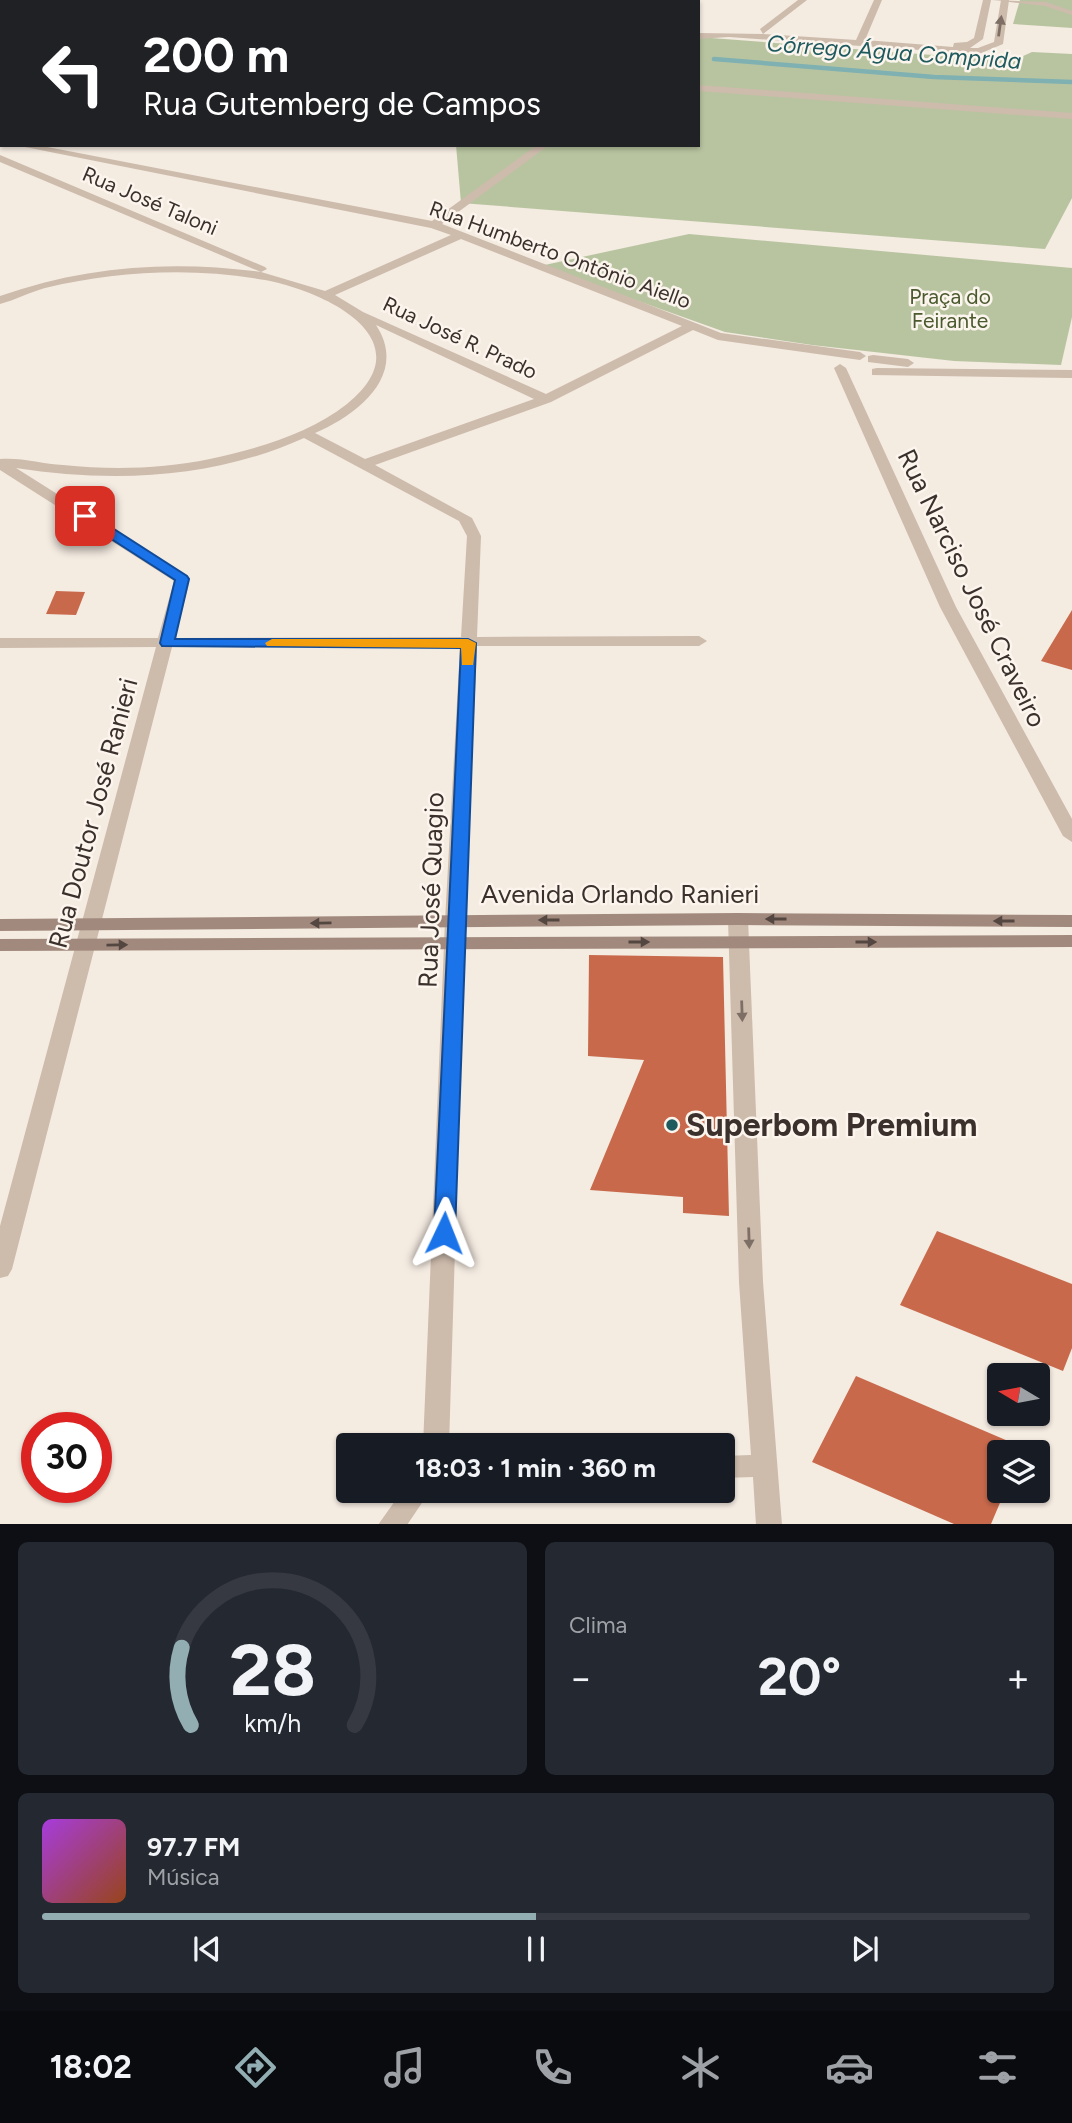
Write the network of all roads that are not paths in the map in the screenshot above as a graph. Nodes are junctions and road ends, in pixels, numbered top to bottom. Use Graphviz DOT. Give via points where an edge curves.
graph roads {
  1 [pos="803,0"];
  2 [pos="878,0"];
  3 [pos="987,0"];
  4 [pos="995,0"];
  5 [pos="1005,0"];
  6 [pos="1046,4"];
  7 [pos="1072,6"];
  8 [pos="1072,13"];
  9 [pos="763,32"];
  10 [pos="700,33"];
  11 [pos="700,33"];
  12 [pos="860,41"];
  13 [pos="700,88"];
  14 [pos="1072,116"];
  15 [pos="30,147"];
  16 [pos="541,147"];
  17 [pos="0,158"];
  18 [pos="434,225"];
  19 [pos="459,236"];
  20 [pos="285,280"];
  21 [pos="4,294"];
  22 [pos="328,294"];
  23 [pos="359,313"];
  24 [pos="694,325"];
  25 [pos="797,347"];
  26 [pos="839,366"];
  27 [pos="865,374"];
  28 [pos="1072,374"];
  29 [pos="545,399"];
  30 [pos="306,434"];
  31 [pos="0,463"];
  32 [pos="365,464"];
  33 [pos="699,641"];
  34 [pos="0,643"];
  35 [pos="167,643"];
  36 [pos="468,643"];
  37 [pos="1072,836"];
  38 [pos="738,919"];
  39 [pos="1072,921"];
  40 [pos="0,925"];
  41 [pos="455,931"];
  42 [pos="89,935"];
  43 [pos="1072,941"];
  44 [pos="740,943"];
  45 [pos="0,945"];
  46 [pos="0,1269"];
  47 [pos="436,1433"];
  48 [pos="735,1466"];
  49 [pos="765,1466"];
  50 [pos="408,1503"];
  51 [pos="391,1524"];
  52 [pos="769,1524"];
  1 -- 9 [label="street"];
  2 -- 12 [label="street"];
  3 -- 12 [label="street" via="975,43"];
  4 -- 5 [label="lane"];
  5 -- 6 [label="lane"];
  12 -- 5 [label="street, one-way" via="962,50 992,48 998,44"];
  6 -- 7 [label="lane"];
  6 -- 8 [label="lane"];
  9 -- 10 [label="street"];
  9 -- 12 [label="street"];
  11 -- 12 [label="street"];
  13 -- 14 [label="street"];
  15 -- 18 [label="street, Rua Humberto Ontõnio Aiello"];
  16 -- 18 [label="street"];
  17 -- 20 [label="street, Rua José Taloni"];
  18 -- 19 [label="street, Rua Humberto Ontõnio Aiello"];
  19 -- 22 [label="street"];
  19 -- 24 [label="street, Rua Humberto Ontõnio Aiello"];
  20 -- 21 [label="street" via="222,270 151,269 79,277"];
  20 -- 22 [label="street, Rua José R. Prado"];
  22 -- 23 [label="street, Rua José R. Prado"];
  23 -- 29 [label="street, Rua José R. Prado"];
  23 -- 30 [label="street" via="377,335 382,359 372,385 346,411"];
  24 -- 25 [label="street, Rua Humberto Ontõnio Aiello" via="733,339"];
  24 -- 29 [label="street"];
  25 -- 26 [label="street"];
  25 -- 27 [label="street"];
  26 -- 27 [label="street, Rua Narciso José Craveiro"];
  26 -- 27 [label="street"];
  26 -- 27 [label="street" via="849,356"];
  27 -- 28 [label="street"];
  27 -- 37 [label="street, Rua Narciso José Craveiro" via="948,607"];
  29 -- 32 [label="street"];
  30 -- 31 [label="street" via="237,458 154,472 70,472"];
  30 -- 32 [label="street, Rua José Quagio"];
  31 -- 35 [label="street, Rua Doutor José Ranieri" via="182,579"];
  32 -- 36 [label="street, Rua José Quagio" via="465,518 474,536"];
  33 -- 36 [label="street"];
  34 -- 35 [label="street"];
  35 -- 36 [label="street"];
  35 -- 42 [label="street, Rua Doutor José Ranieri"];
  36 -- 41 [label="street, Rua José Quagio"];
  39 -- 38 [label="main road, Avenida Orlando Ranieri, one-way"];
  38 -- 41 [label="main road, Avenida Orlando Ranieri, one-way"];
  38 -- 44 [label="street"];
  40 -- 42 [label="main road, Avenida Orlando Ranieri"];
  41 -- 42 [label="main road, Avenida Orlando Ranieri"];
  41 -- 44 [label="main road, Avenida Orlando Ranieri, one-way"];
  41 -- 47 [label="street, Rua José Quagio"];
  42 -- 45 [label="main road, Avenida Orlando Ranieri"];
  42 -- 46 [label="street, Rua Doutor José Ranieri"];
  44 -- 43 [label="main road, Avenida Orlando Ranieri, one-way"];
  44 -- 49 [label="street, one-way" via="751,1282"];
  48 -- 49 [label="street"];
  49 -- 52 [label="street"];
  50 -- 51 [label="street"];
}
